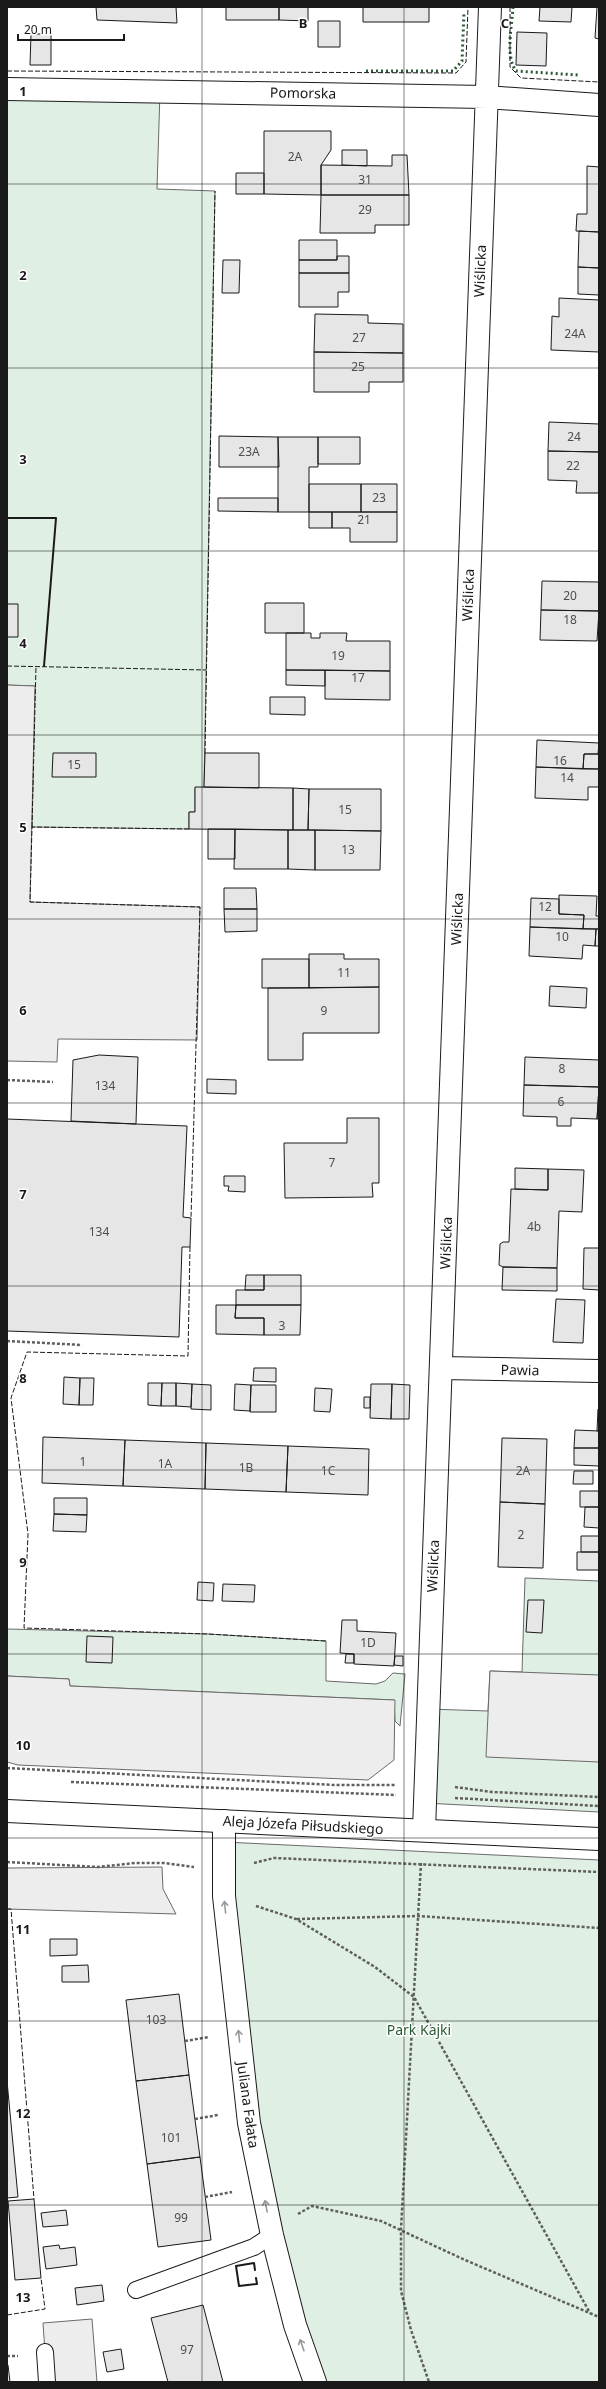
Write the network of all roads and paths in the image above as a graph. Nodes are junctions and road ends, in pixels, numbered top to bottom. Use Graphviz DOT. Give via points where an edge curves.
graph roads {
  1 [pos="490,7"];
  2 [pos="7,90"];
  3 [pos="486,97"];
  4 [pos="599,105"];
  5 [pos="7,1080"];
  6 [pos="53,1082"];
  7 [pos="7,1342"];
  8 [pos="82,1345"];
  9 [pos="442,1368"];
  10 [pos="599,1371"];
  11 [pos="7,1768"];
  12 [pos="63,1782"];
  13 [pos="424,1790"];
  14 [pos="599,1797"];
  15 [pos="599,1806"];
  16 [pos="7,1811"];
  17 [pos="224,1821"];
  18 [pos="424,1830"];
  19 [pos="599,1839"];
  20 [pos="7,1862"];
  21 [pos="421,1864"];
  22 [pos="223,1870"];
  23 [pos="599,1872"];
  24 [pos="224,1896"];
  25 [pos="418,1916"];
  26 [pos="296,1919"];
  27 [pos="599,1928"];
  28 [pos="414,1997"];
  29 [pos="212,2036"];
  30 [pos="185,2041"];
  31 [pos="224,2114"];
  32 [pos="195,2119"];
  33 [pos="238,2191"];
  34 [pos="205,2197"];
  35 [pos="401,2229"];
  36 [pos="272,2235"];
  37 [pos="136,2290"];
  38 [pos="590,2313"];
  39 [pos="599,2317"];
  40 [pos="45,2352"];
  41 [pos="48,2382"];
  42 [pos="315,2382"];
  43 [pos="429,2382"];
  1 -- 3 [label="street, Wiślicka"];
  2 -- 3 [label="street, Pomorska"];
  3 -- 4 [label="street, Pomorska"];
  3 -- 9 [label="street, Wiślicka"];
  5 -- 6 [label="path"];
  7 -- 8 [label="path"];
  9 -- 10 [label="street, Pawia"];
  9 -- 13 [label="street, Wiślicka"];
  11 -- 13 [label="path"];
  12 -- 13 [label="path"];
  13 -- 14 [label="path"];
  13 -- 15 [label="path"];
  13 -- 18 [label="street, Wiślicka"];
  16 -- 17 [label="street, Aleja Józefa Piłsudskiego"];
  17 -- 18 [label="street, Aleja Józefa Piłsudskiego"];
  17 -- 22 [label="street, Juliana Fałata"];
  18 -- 19 [label="street, Aleja Józefa Piłsudskiego"];
  20 -- 22 [label="path" via="98,1867 164,1863"];
  21 -- 22 [label="path" via="274,1858"];
  21 -- 23 [label="path"];
  21 -- 25 [label="path"];
  22 -- 24 [label="street, Juliana Fałata"];
  24 -- 26 [label="path"];
  36 -- 24 [label="street, Juliana Fałata, one-way" via="249,2123"];
  25 -- 26 [label="path"];
  25 -- 27 [label="path"];
  25 -- 28 [label="path"];
  26 -- 28 [label="path" via="374,1967"];
  28 -- 35 [label="path"];
  28 -- 38 [label="path"];
  29 -- 30 [label="path"];
  31 -- 32 [label="path"];
  33 -- 34 [label="path"];
  35 -- 36 [label="path" via="381,2221 312,2206 291,2218"];
  35 -- 38 [label="path" via="465,2260"];
  35 -- 43 [label="path" via="401,2291"];
  36 -- 37 [label="lane" via="254,2248"];
  42 -- 36 [label="street, Juliana Fałata, one-way" via="295,2325"];
  38 -- 39 [label="path"];
  40 -- 41 [label="lane"];
}
